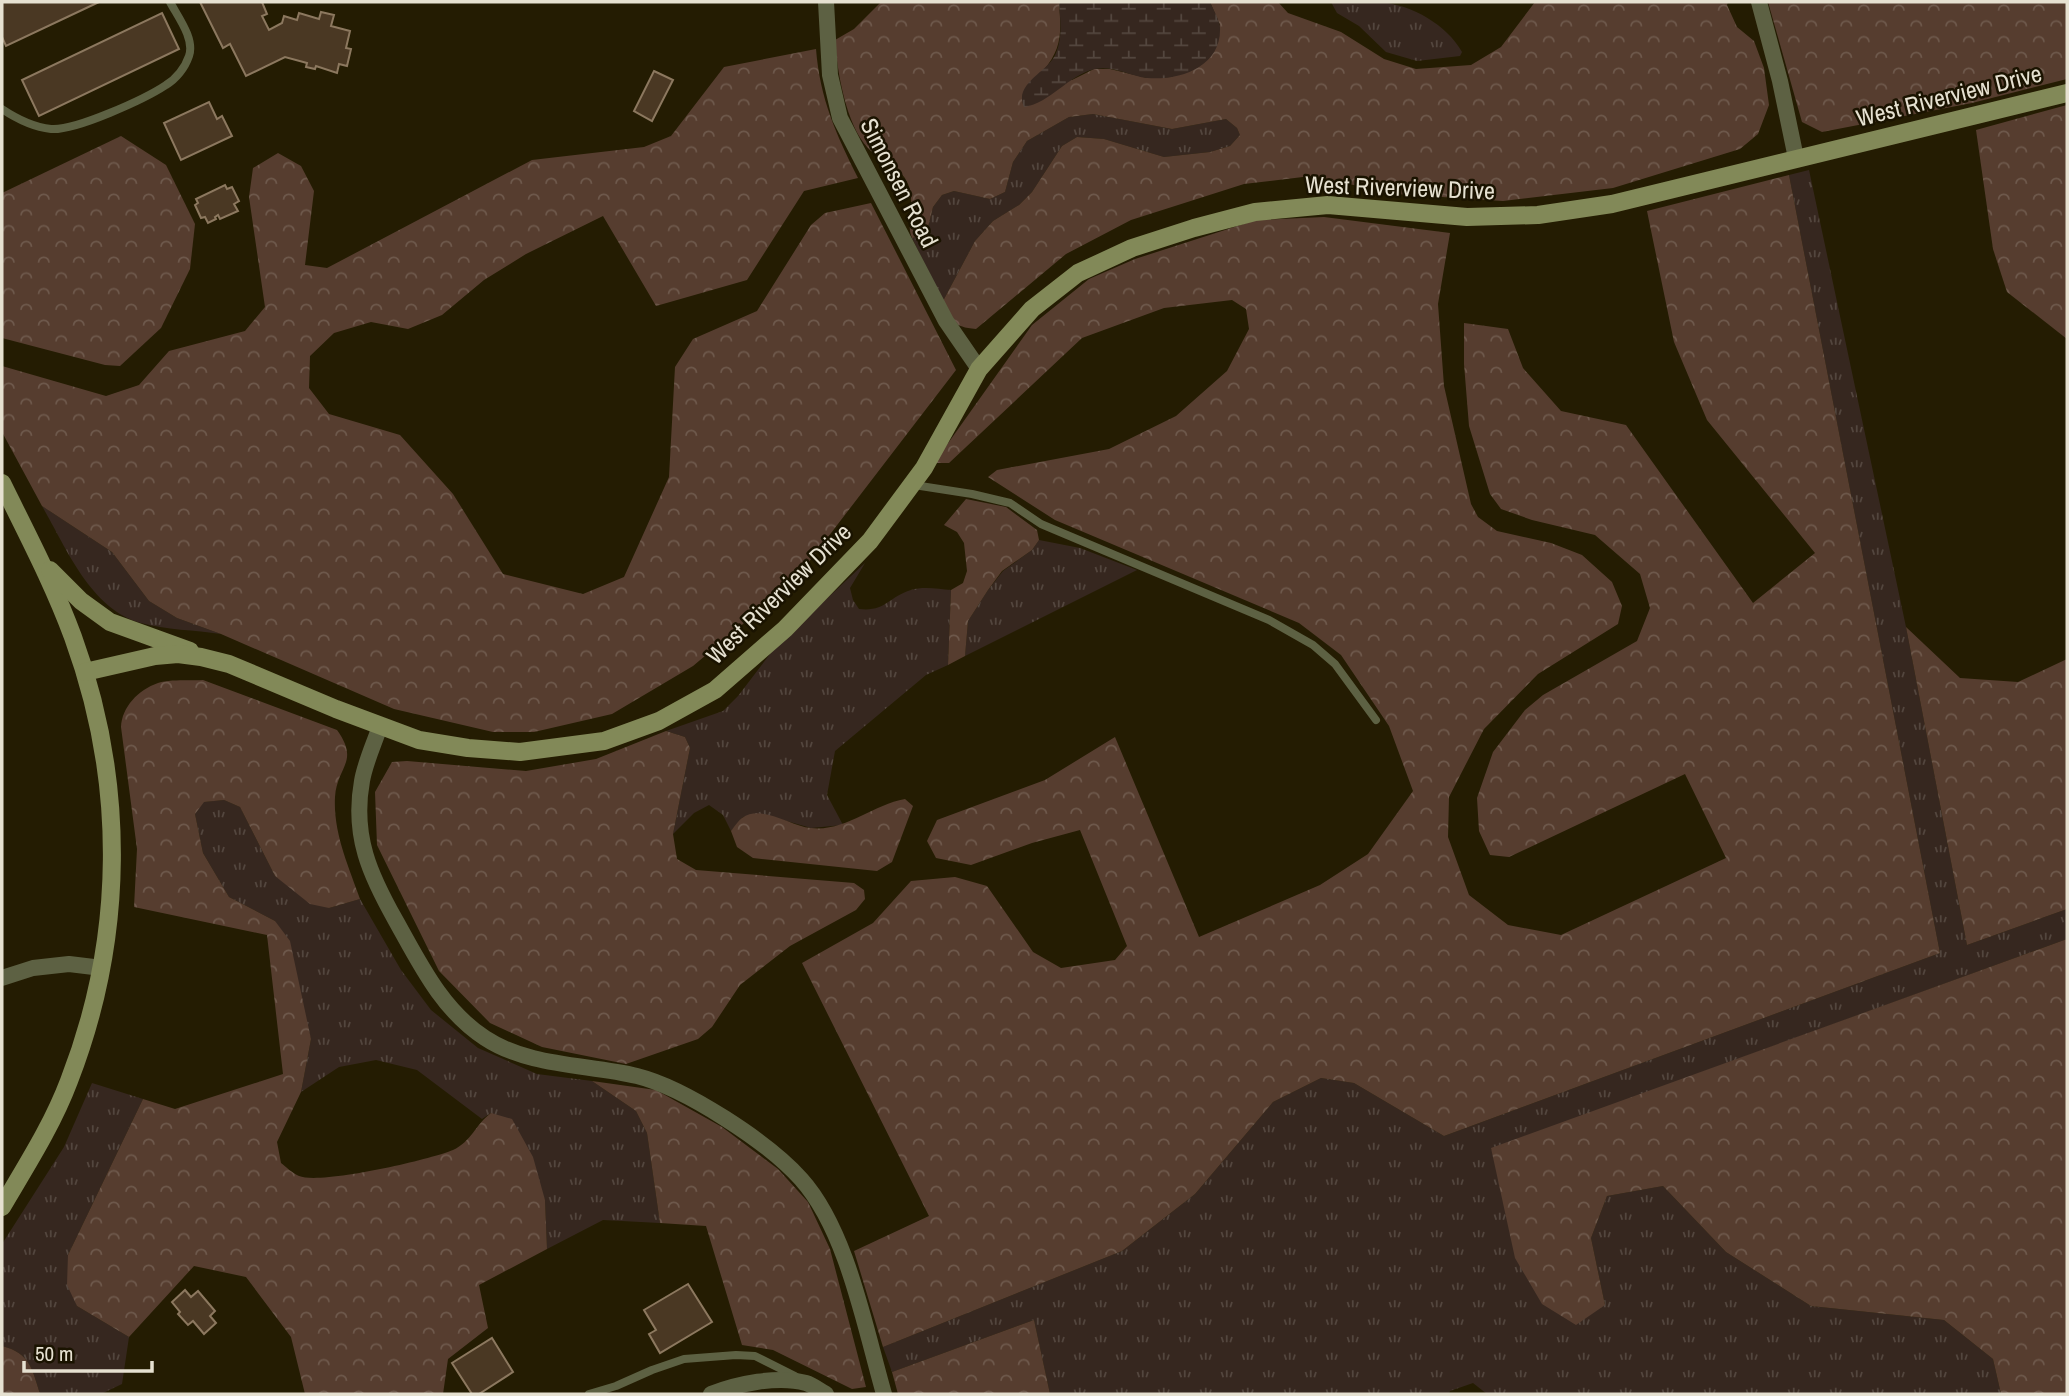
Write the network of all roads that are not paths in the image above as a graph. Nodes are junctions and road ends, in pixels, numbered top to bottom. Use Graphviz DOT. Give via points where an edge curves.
graph roads {
  1 [pos="170,2"];
  2 [pos="826,2"];
  3 [pos="1759,2"];
  4 [pos="2067,93"];
  5 [pos="2,109"];
  6 [pos="1796,158"];
  7 [pos="979,369"];
  8 [pos="2,483"];
  9 [pos="911,484"];
  10 [pos="8,513"];
  11 [pos="42,562"];
  12 [pos="229,664"];
  13 [pos="85,672"];
  14 [pos="1376,720"];
  15 [pos="380,726"];
  16 [pos="102,968"];
  17 [pos="2,978"];
  18 [pos="2,1207"];
  19 [pos="806,1383"];
  20 [pos="589,1394"];
  21 [pos="711,1394"];
  22 [pos="826,1394"];
  23 [pos="884,1394"];
  1 -- 5 [label="lane" via="190,41 190,55 167,85 84,122 53,130 19,121"];
  2 -- 7 [label="street, Simonsen Road" via="830,75 840,118 946,321"];
  3 -- 6 [label="street"];
  4 -- 6 [label="street, West Riverview Drive"];
  6 -- 7 [label="street, West Riverview Drive" via="1612,204 1538,215 1467,217 1328,205 1255,212 1132,248 1078,273 1032,309"];
  7 -- 9 [label="street, West Riverview Drive"];
  8 -- 10 [label="street"];
  9 -- 14 [label="lane" via="1010,503 1041,524 1269,620 1335,664"];
  9 -- 15 [label="street, West Riverview Drive" via="870,541 785,629 715,690 659,721 604,741 520,751 419,740"];
  10 -- 11 [label="street"];
  11 -- 12 [label="street" via="110,622"];
  11 -- 13 [label="street"];
  12 -- 13 [label="street, West Riverview Drive" via="178,654"];
  12 -- 15 [label="street, West Riverview Drive"];
  13 -- 16 [label="street" via="102,741 114,858"];
  15 -- 23 [label="street" via="362,780 363,850 374,883 429,981 485,1038 551,1062 666,1085 776,1155 802,1180 841,1247"];
  16 -- 17 [label="street" via="69,964"];
  16 -- 18 [label="street" via="69,1082 44,1138"];
  19 -- 20 [label="lane" via="755,1356 736,1355 684,1359"];
  19 -- 21 [label="street" via="769,1380"];
  19 -- 22 [label="street"];
}
